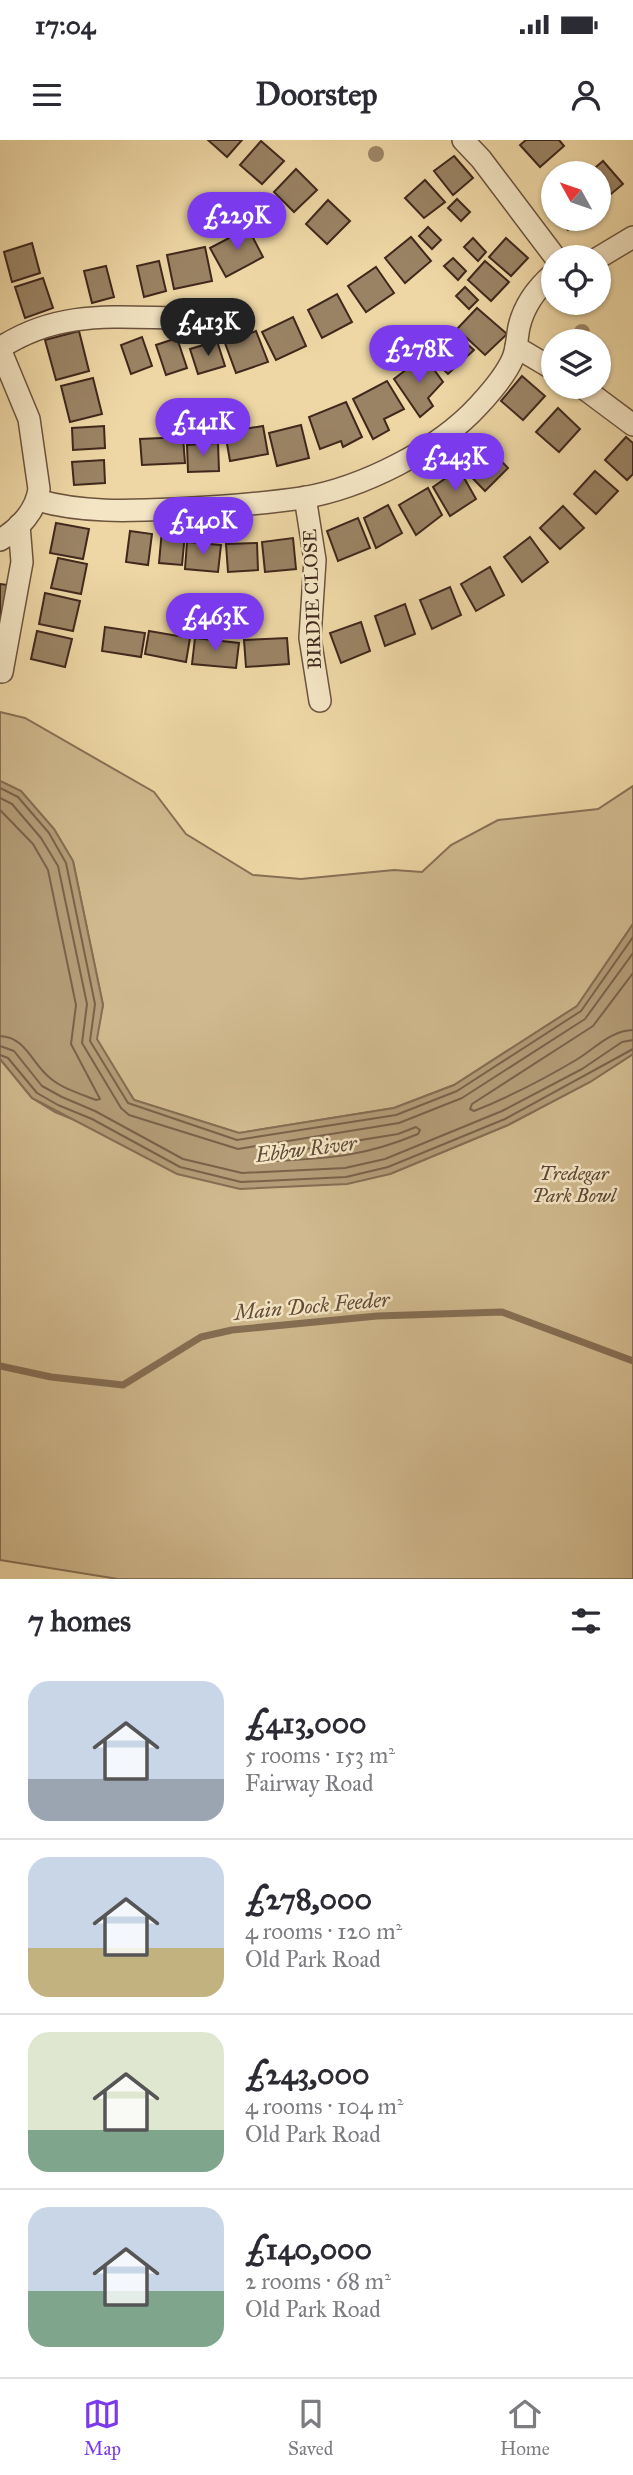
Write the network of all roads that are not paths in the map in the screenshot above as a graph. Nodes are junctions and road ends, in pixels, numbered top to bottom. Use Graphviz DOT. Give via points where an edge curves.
graph roads {
  1 [pos="463,140"];
  2 [pos="633,237"];
  3 [pos="546,245"];
  4 [pos="611,250"];
  5 [pos="541,284"];
  6 [pos="189,318"];
  7 [pos="516,347"];
  8 [pos="0,349"];
  9 [pos="541,362"];
  10 [pos="598,399"];
  11 [pos="633,425"];
  12 [pos="305,498"];
  13 [pos="37,500"];
  14 [pos="19,525"];
  15 [pos="0,540"];
  16 [pos="2,673"];
  17 [pos="320,701"];
  1 -- 3 [label="street"];
  2 -- 4 [label="street"];
  5 -- 7 [label="street" via="523,314"];
  6 -- 8 [label="street" via="79,318 24,332"];
  7 -- 9 [label="street"];
  7 -- 12 [label="street" via="512,360 479,405 421,452 352,484"];
  8 -- 13 [label="street" via="29,419 38,468"];
  10 -- 11 [label="street"];
  12 -- 13 [label="street" via="140,510 78,508"];
  12 -- 17 [label="street, BIRDIE CLOSE" via="315,560 310,638"];
  13 -- 14 [label="street"];
  14 -- 15 [label="street"];
  14 -- 16 [label="street" via="22,562"];
}
